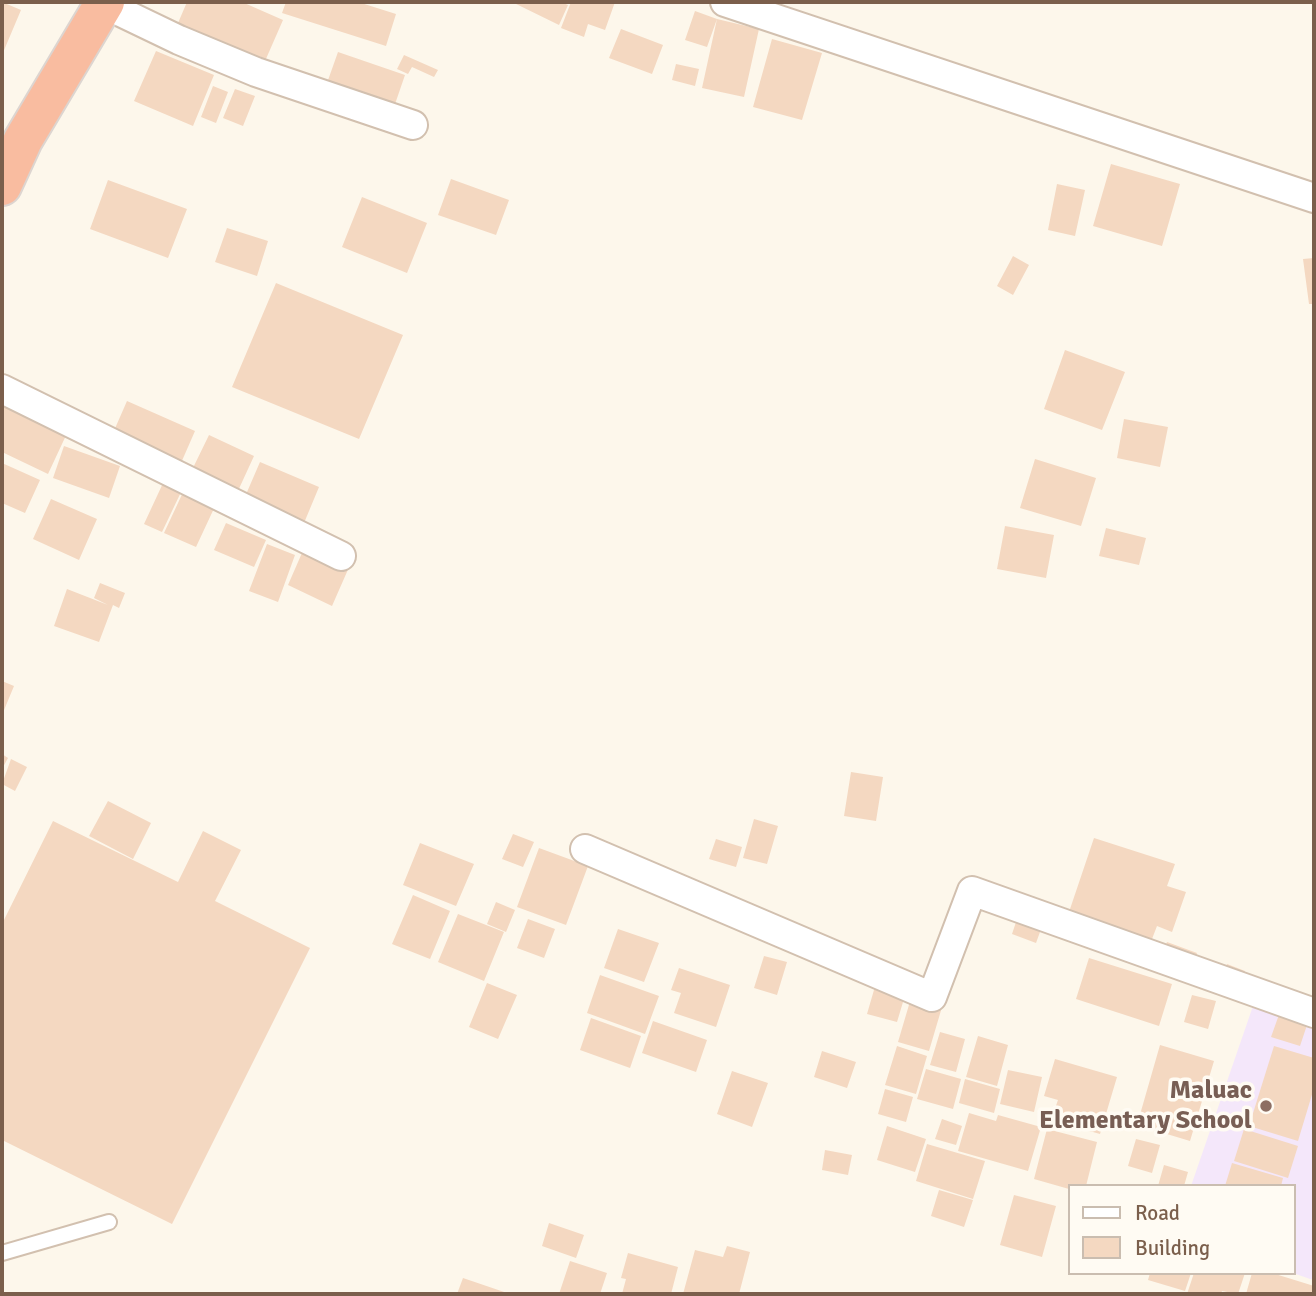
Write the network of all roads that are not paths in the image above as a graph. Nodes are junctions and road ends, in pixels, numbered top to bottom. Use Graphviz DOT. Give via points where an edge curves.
graph roads {
  1 [pos="725,2"];
  2 [pos="104,3"];
  3 [pos="413,125"];
  4 [pos="2,186"];
  5 [pos="1314,198"];
  6 [pos="2,389"];
  7 [pos="341,556"];
  8 [pos="585,849"];
  9 [pos="1314,1013"];
  10 [pos="109,1222"];
  11 [pos="2,1253"];
  1 -- 5 [label="street"];
  2 -- 3 [label="street" via="256,72"];
  2 -- 4 [label="highway" via="23,140"];
  6 -- 7 [label="street"];
  8 -- 9 [label="street" via="932,997 972,891"];
  10 -- 11 [label="lane"];
}
